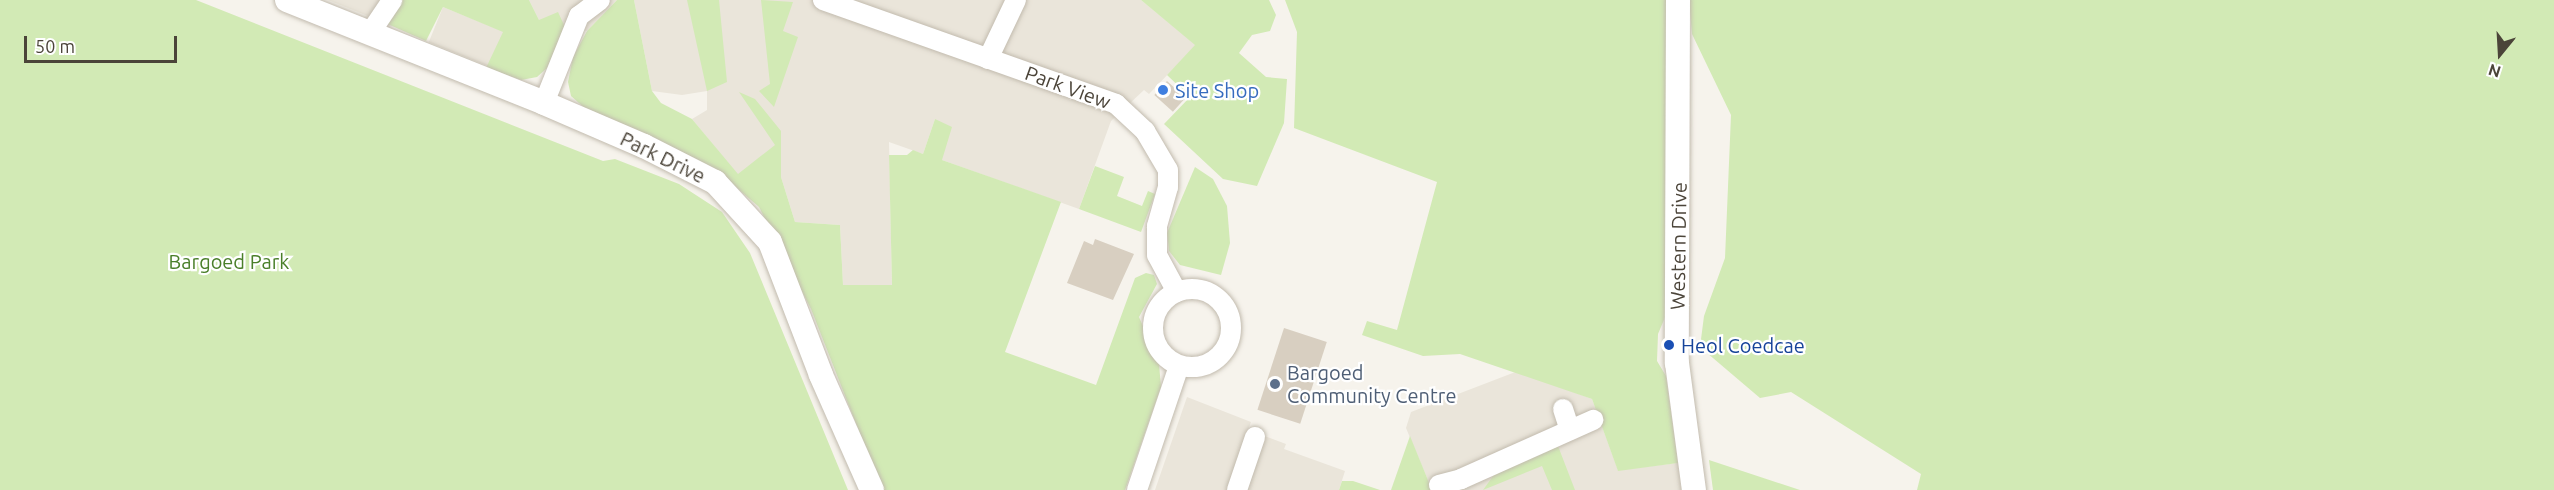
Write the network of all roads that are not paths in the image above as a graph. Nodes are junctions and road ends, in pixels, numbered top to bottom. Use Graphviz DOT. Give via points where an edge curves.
graph roads {
  1 [pos="287,0"];
  2 [pos="392,0"];
  3 [pos="600,0"];
  4 [pos="824,0"];
  5 [pos="1016,0"];
  6 [pos="1678,0"];
  7 [pos="370,33"];
  8 [pos="988,58"];
  9 [pos="544,103"];
  10 [pos="1177,292"];
  11 [pos="1179,366"];
  12 [pos="1563,409"];
  13 [pos="1593,420"];
  14 [pos="1570,430"];
  15 [pos="1255,437"];
  16 [pos="1439,485"];
  17 [pos="1463,485"];
  18 [pos="872,490"];
  19 [pos="1137,490"];
  20 [pos="1237,490"];
  21 [pos="1694,490"];
  1 -- 7 [label="street, Park Drive"];
  2 -- 7 [label="street"];
  3 -- 9 [label="street" via="579,16"];
  4 -- 8 [label="street, Park View"];
  5 -- 8 [label="street"];
  6 -- 21 [label="street, Western Drive" via="1677,363"];
  7 -- 9 [label="street, Park Drive"];
  8 -- 10 [label="street, Park View" via="1116,104 1145,130 1168,170 1168,187 1157,226 1157,255"];
  9 -- 18 [label="street, Park Drive" via="715,182 770,242"];
  10 -- 11 [label="street" via="1157,310 1153,336 1167,359"];
  10 -- 11 [label="street" via="1200,290 1212,294 1228,312 1232,325 1226,350 1217,360 1192,368"];
  11 -- 19 [label="street"];
  12 -- 14 [label="street"];
  13 -- 14 [label="street"];
  14 -- 17 [label="street"];
  15 -- 20 [label="street"];
  16 -- 17 [label="street"];
}
